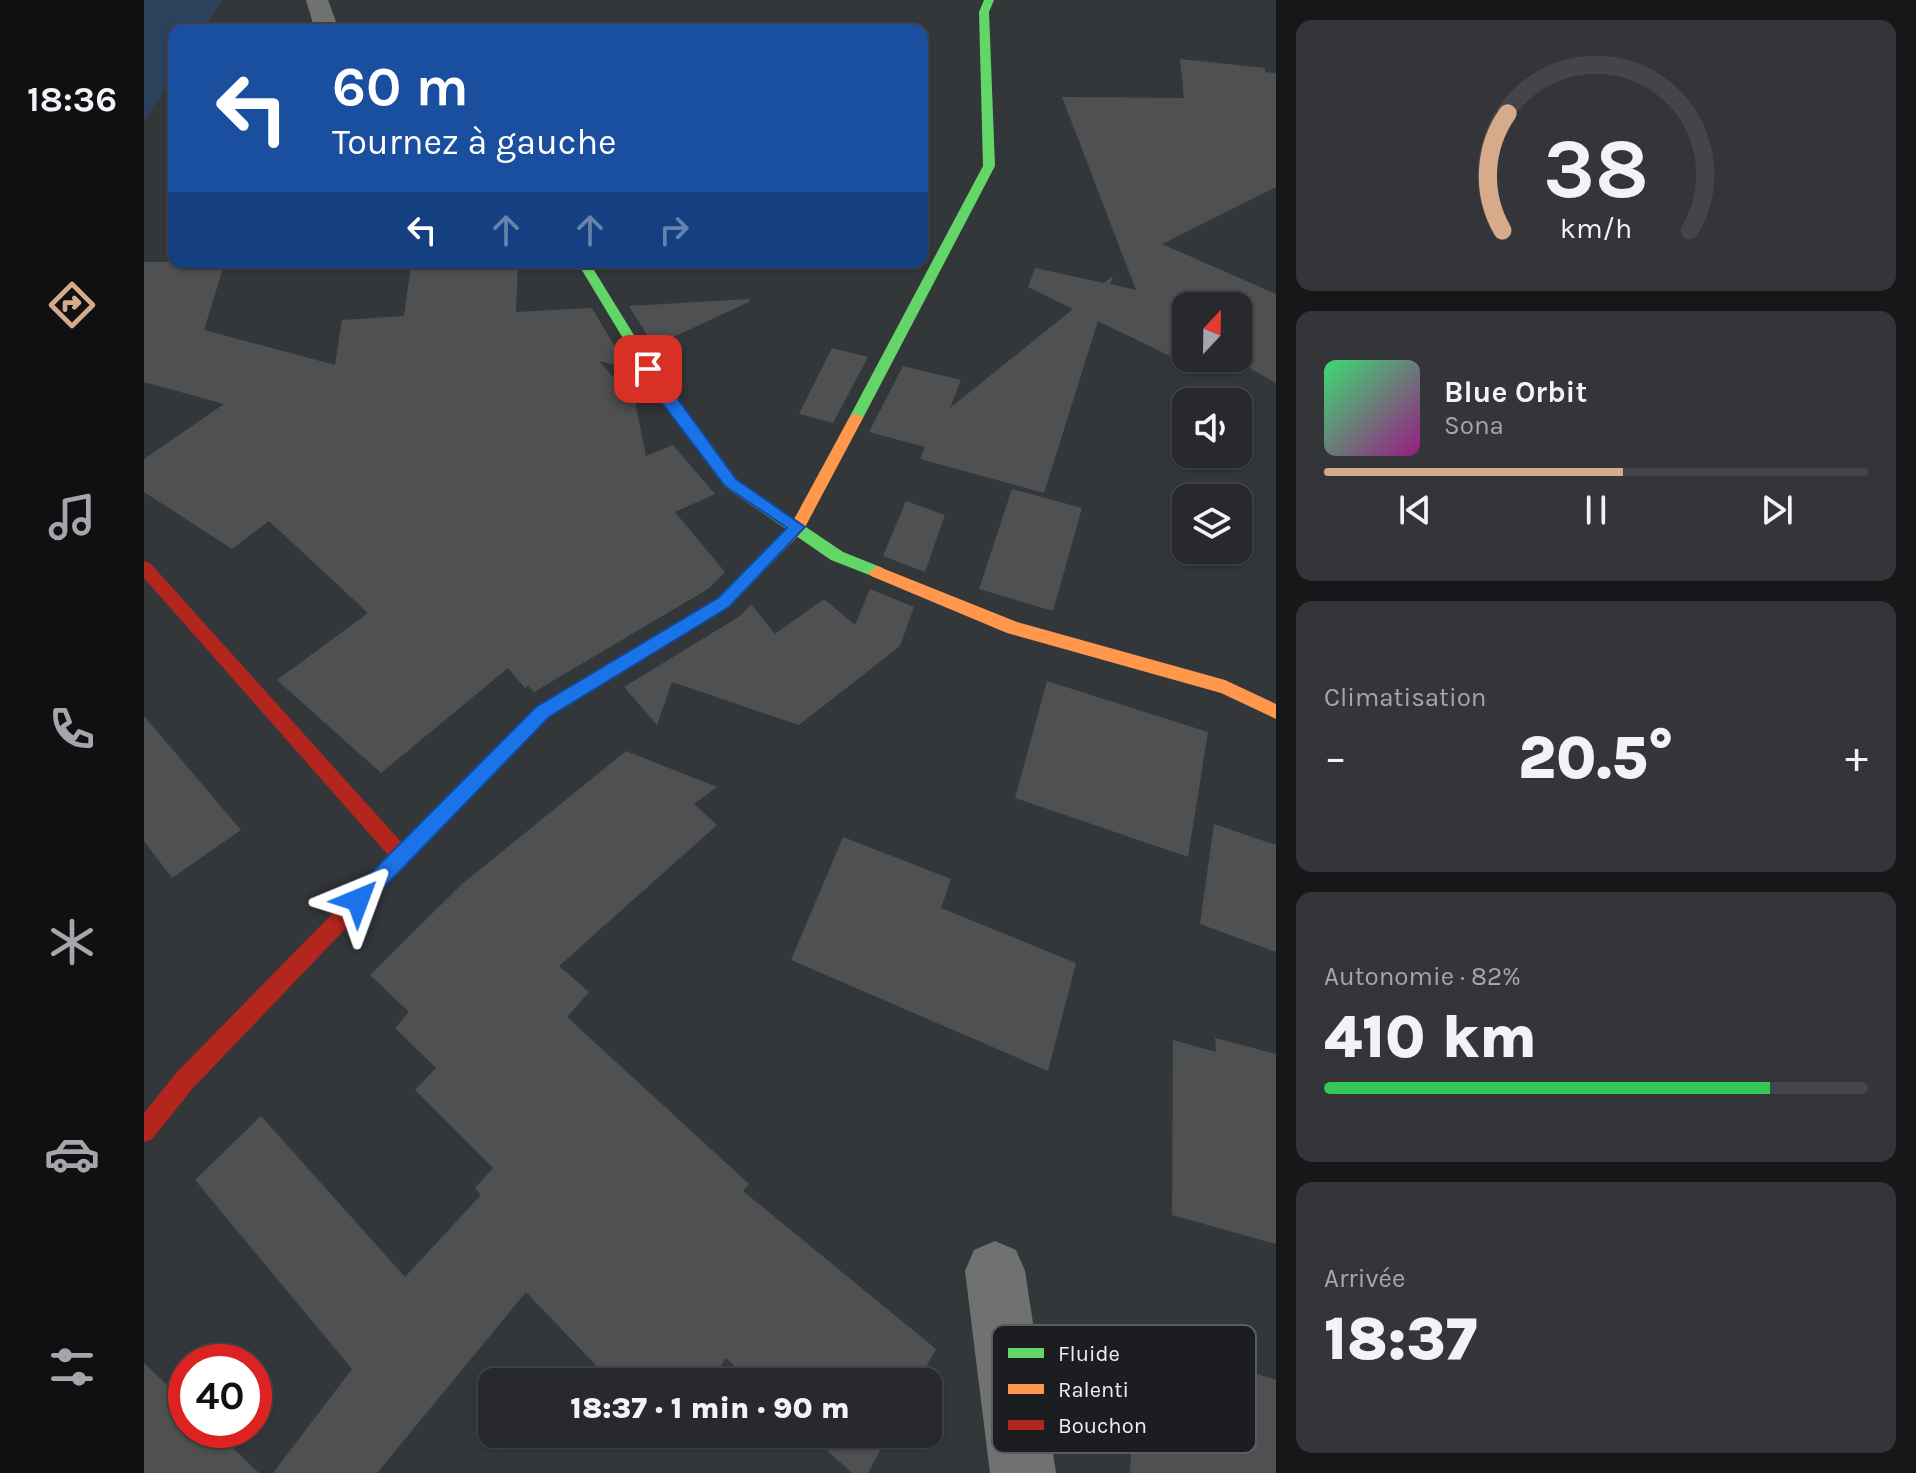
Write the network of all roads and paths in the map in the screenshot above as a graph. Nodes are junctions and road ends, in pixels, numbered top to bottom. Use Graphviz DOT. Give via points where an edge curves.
graph roads {
  1 [pos="317,0"];
  2 [pos="989,0"];
  3 [pos="325,24"];
  4 [pos="587,268"];
  5 [pos="798,527"];
  6 [pos="144,567"];
  7 [pos="1276,712"];
  8 [pos="401,855"];
  9 [pos="144,1131"];
  10 [pos="995,1271"];
  11 [pos="1002,1325"];
  12 [pos="1020,1453"];
  13 [pos="1023,1473"];
  1 -- 3 [label="street"];
  2 -- 5 [label="street" via="984,12 989,166"];
  4 -- 5 [label="street" via="664,395 730,483"];
  5 -- 7 [label="street" via="837,556 1013,628 1225,687"];
  5 -- 8 [label="street" via="724,602 542,712"];
  6 -- 8 [label="street"];
  8 -- 9 [label="street" via="185,1080"];
  10 -- 11 [label="street"];
  12 -- 13 [label="street"];
}
